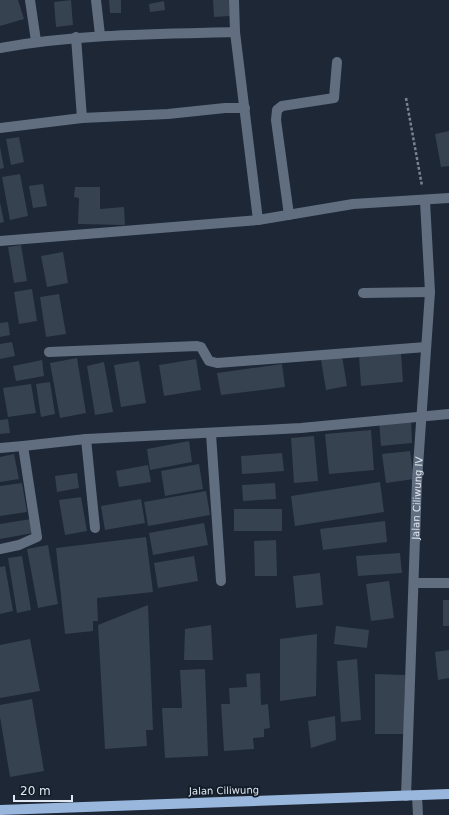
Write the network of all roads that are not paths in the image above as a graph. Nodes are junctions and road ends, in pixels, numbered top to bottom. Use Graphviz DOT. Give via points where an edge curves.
graph roads {
  1 [pos="30,0"];
  2 [pos="96,0"];
  3 [pos="234,0"];
  4 [pos="235,32"];
  5 [pos="100,35"];
  6 [pos="76,37"];
  7 [pos="36,41"];
  8 [pos="0,48"];
  9 [pos="337,62"];
  10 [pos="245,108"];
  11 [pos="82,118"];
  12 [pos="0,128"];
  13 [pos="449,198"];
  14 [pos="425,201"];
  15 [pos="289,215"];
  16 [pos="258,220"];
  17 [pos="0,241"];
  18 [pos="430,292"];
  19 [pos="363,293"];
  20 [pos="426,347"];
  21 [pos="49,352"];
  22 [pos="449,414"];
  23 [pos="421,416"];
  24 [pos="211,434"];
  25 [pos="86,439"];
  26 [pos="23,446"];
  27 [pos="0,448"];
  28 [pos="95,528"];
  29 [pos="0,549"];
  30 [pos="221,581"];
  31 [pos="415,583"];
  32 [pos="449,583"];
  33 [pos="449,794"];
  34 [pos="406,796"];
  35 [pos="417,796"];
  36 [pos="0,810"];
  37 [pos="418,815"];
  1 -- 7 [label="street"];
  2 -- 5 [label="street"];
  3 -- 4 [label="street"];
  4 -- 5 [label="street"];
  4 -- 10 [label="street"];
  5 -- 6 [label="street"];
  6 -- 7 [label="street"];
  6 -- 11 [label="street"];
  7 -- 8 [label="street"];
  9 -- 15 [label="street" via="334,98 282,106 277,110 276,120"];
  10 -- 11 [label="street"];
  10 -- 16 [label="street"];
  11 -- 12 [label="street"];
  13 -- 14 [label="street"];
  14 -- 15 [label="street" via="353,204"];
  14 -- 18 [label="street, Jalan Ciliwung IV"];
  15 -- 16 [label="street"];
  16 -- 17 [label="street"];
  18 -- 19 [label="street"];
  18 -- 20 [label="street, Jalan Ciliwung IV"];
  20 -- 21 [label="street" via="217,363 209,361 201,348 196,346"];
  20 -- 23 [label="street, Jalan Ciliwung IV"];
  22 -- 23 [label="street"];
  23 -- 24 [label="street"];
  23 -- 31 [label="street, Jalan Ciliwung IV"];
  24 -- 25 [label="street"];
  24 -- 30 [label="street"];
  25 -- 26 [label="street"];
  25 -- 28 [label="street"];
  26 -- 27 [label="street"];
  26 -- 29 [label="street" via="36,537 19,545"];
  31 -- 32 [label="street"];
  31 -- 34 [label="street, Jalan Ciliwung IV"];
  33 -- 35 [label="main road, Jalan Ciliwung"];
  34 -- 35 [label="main road, Jalan Ciliwung"];
  34 -- 36 [label="main road, Jalan Ciliwung"];
  35 -- 37 [label="street"];
}
